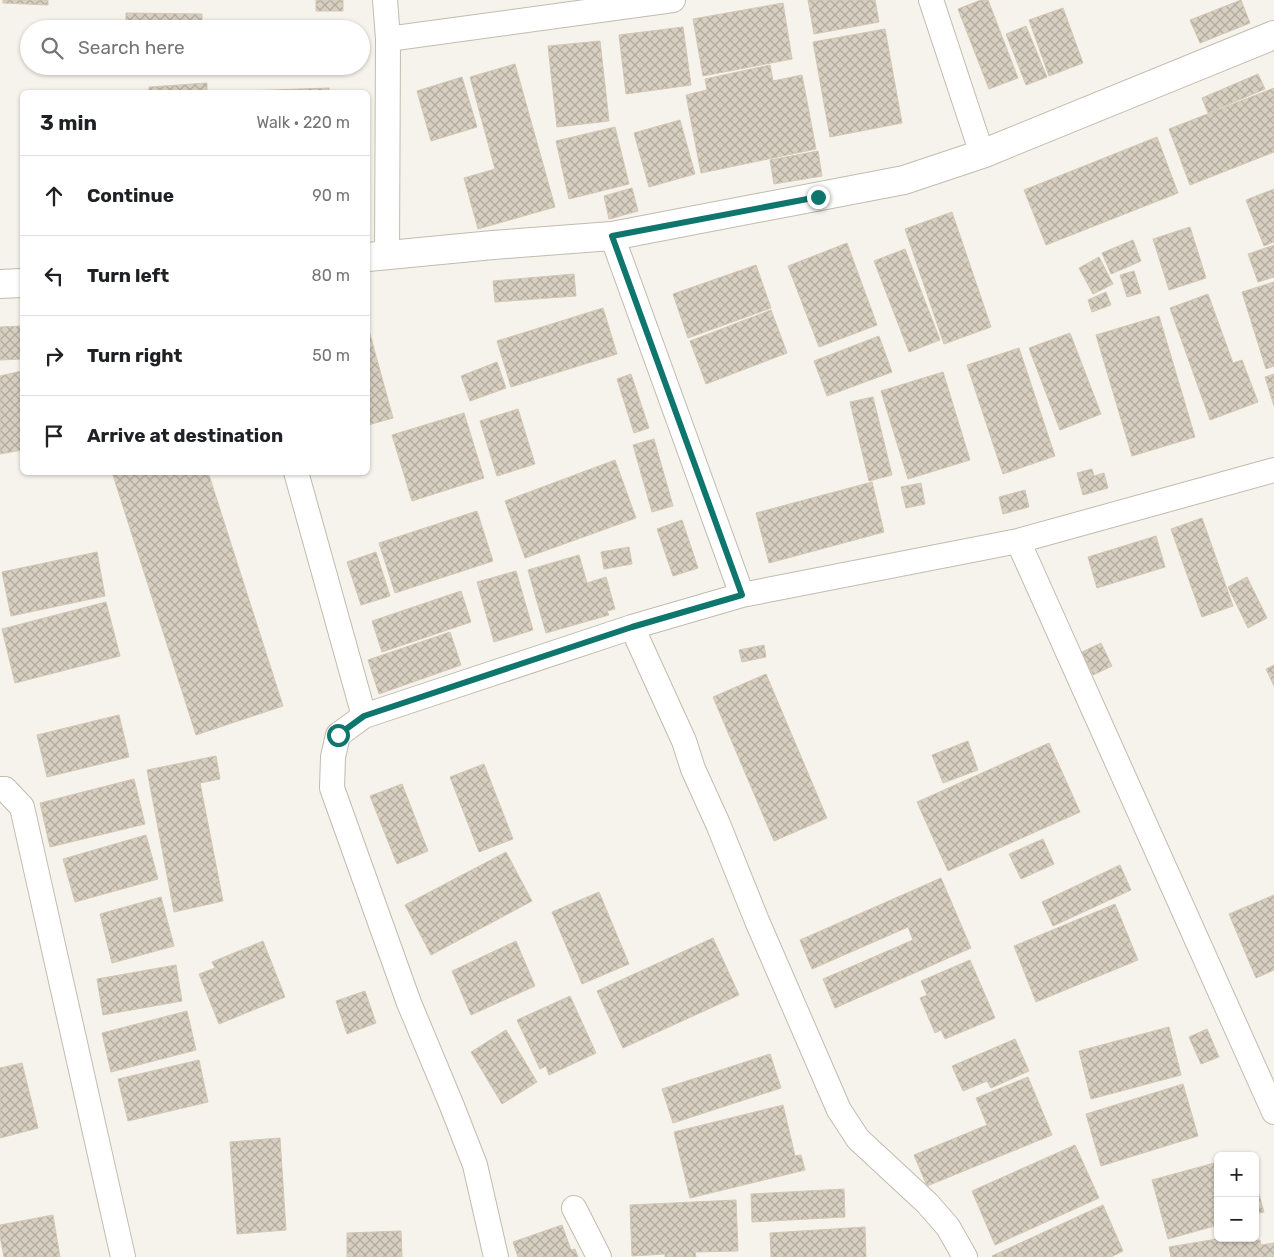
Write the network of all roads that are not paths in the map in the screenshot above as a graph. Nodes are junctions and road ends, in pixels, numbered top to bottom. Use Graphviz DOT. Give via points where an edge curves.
graph roads {
  1 [pos="385,0"];
  2 [pos="674,0"];
  3 [pos="931,0"];
  4 [pos="1274,35"];
  5 [pos="388,39"];
  6 [pos="982,154"];
  7 [pos="612,236"];
  8 [pos="377,256"];
  9 [pos="20,283"];
  10 [pos="0,284"];
  11 [pos="1274,470"];
  12 [pos="297,475"];
  13 [pos="1018,542"];
  14 [pos="742,595"];
  15 [pos="632,627"];
  16 [pos="364,716"];
  17 [pos="0,789"];
  18 [pos="1274,1112"];
  19 [pos="574,1208"];
  20 [pos="123,1257"];
  21 [pos="496,1257"];
  22 [pos="599,1257"];
  23 [pos="965,1257"];
  1 -- 5 [label="street"];
  2 -- 5 [label="street"];
  3 -- 6 [label="street"];
  4 -- 6 [label="street"];
  5 -- 8 [label="street"];
  6 -- 7 [label="street" via="904,180"];
  7 -- 8 [label="street"];
  7 -- 14 [label="street"];
  9 -- 10 [label="street"];
  11 -- 13 [label="street"];
  12 -- 16 [label="street"];
  13 -- 14 [label="street"];
  13 -- 18 [label="street"];
  14 -- 15 [label="street"];
  15 -- 16 [label="street"];
  15 -- 23 [label="street" via="684,741 839,1110 858,1139 948,1227"];
  16 -- 21 [label="street" via="338,735 332,788 409,1003 475,1165"];
  17 -- 20 [label="street" via="22,807"];
  19 -- 22 [label="street"];
}
